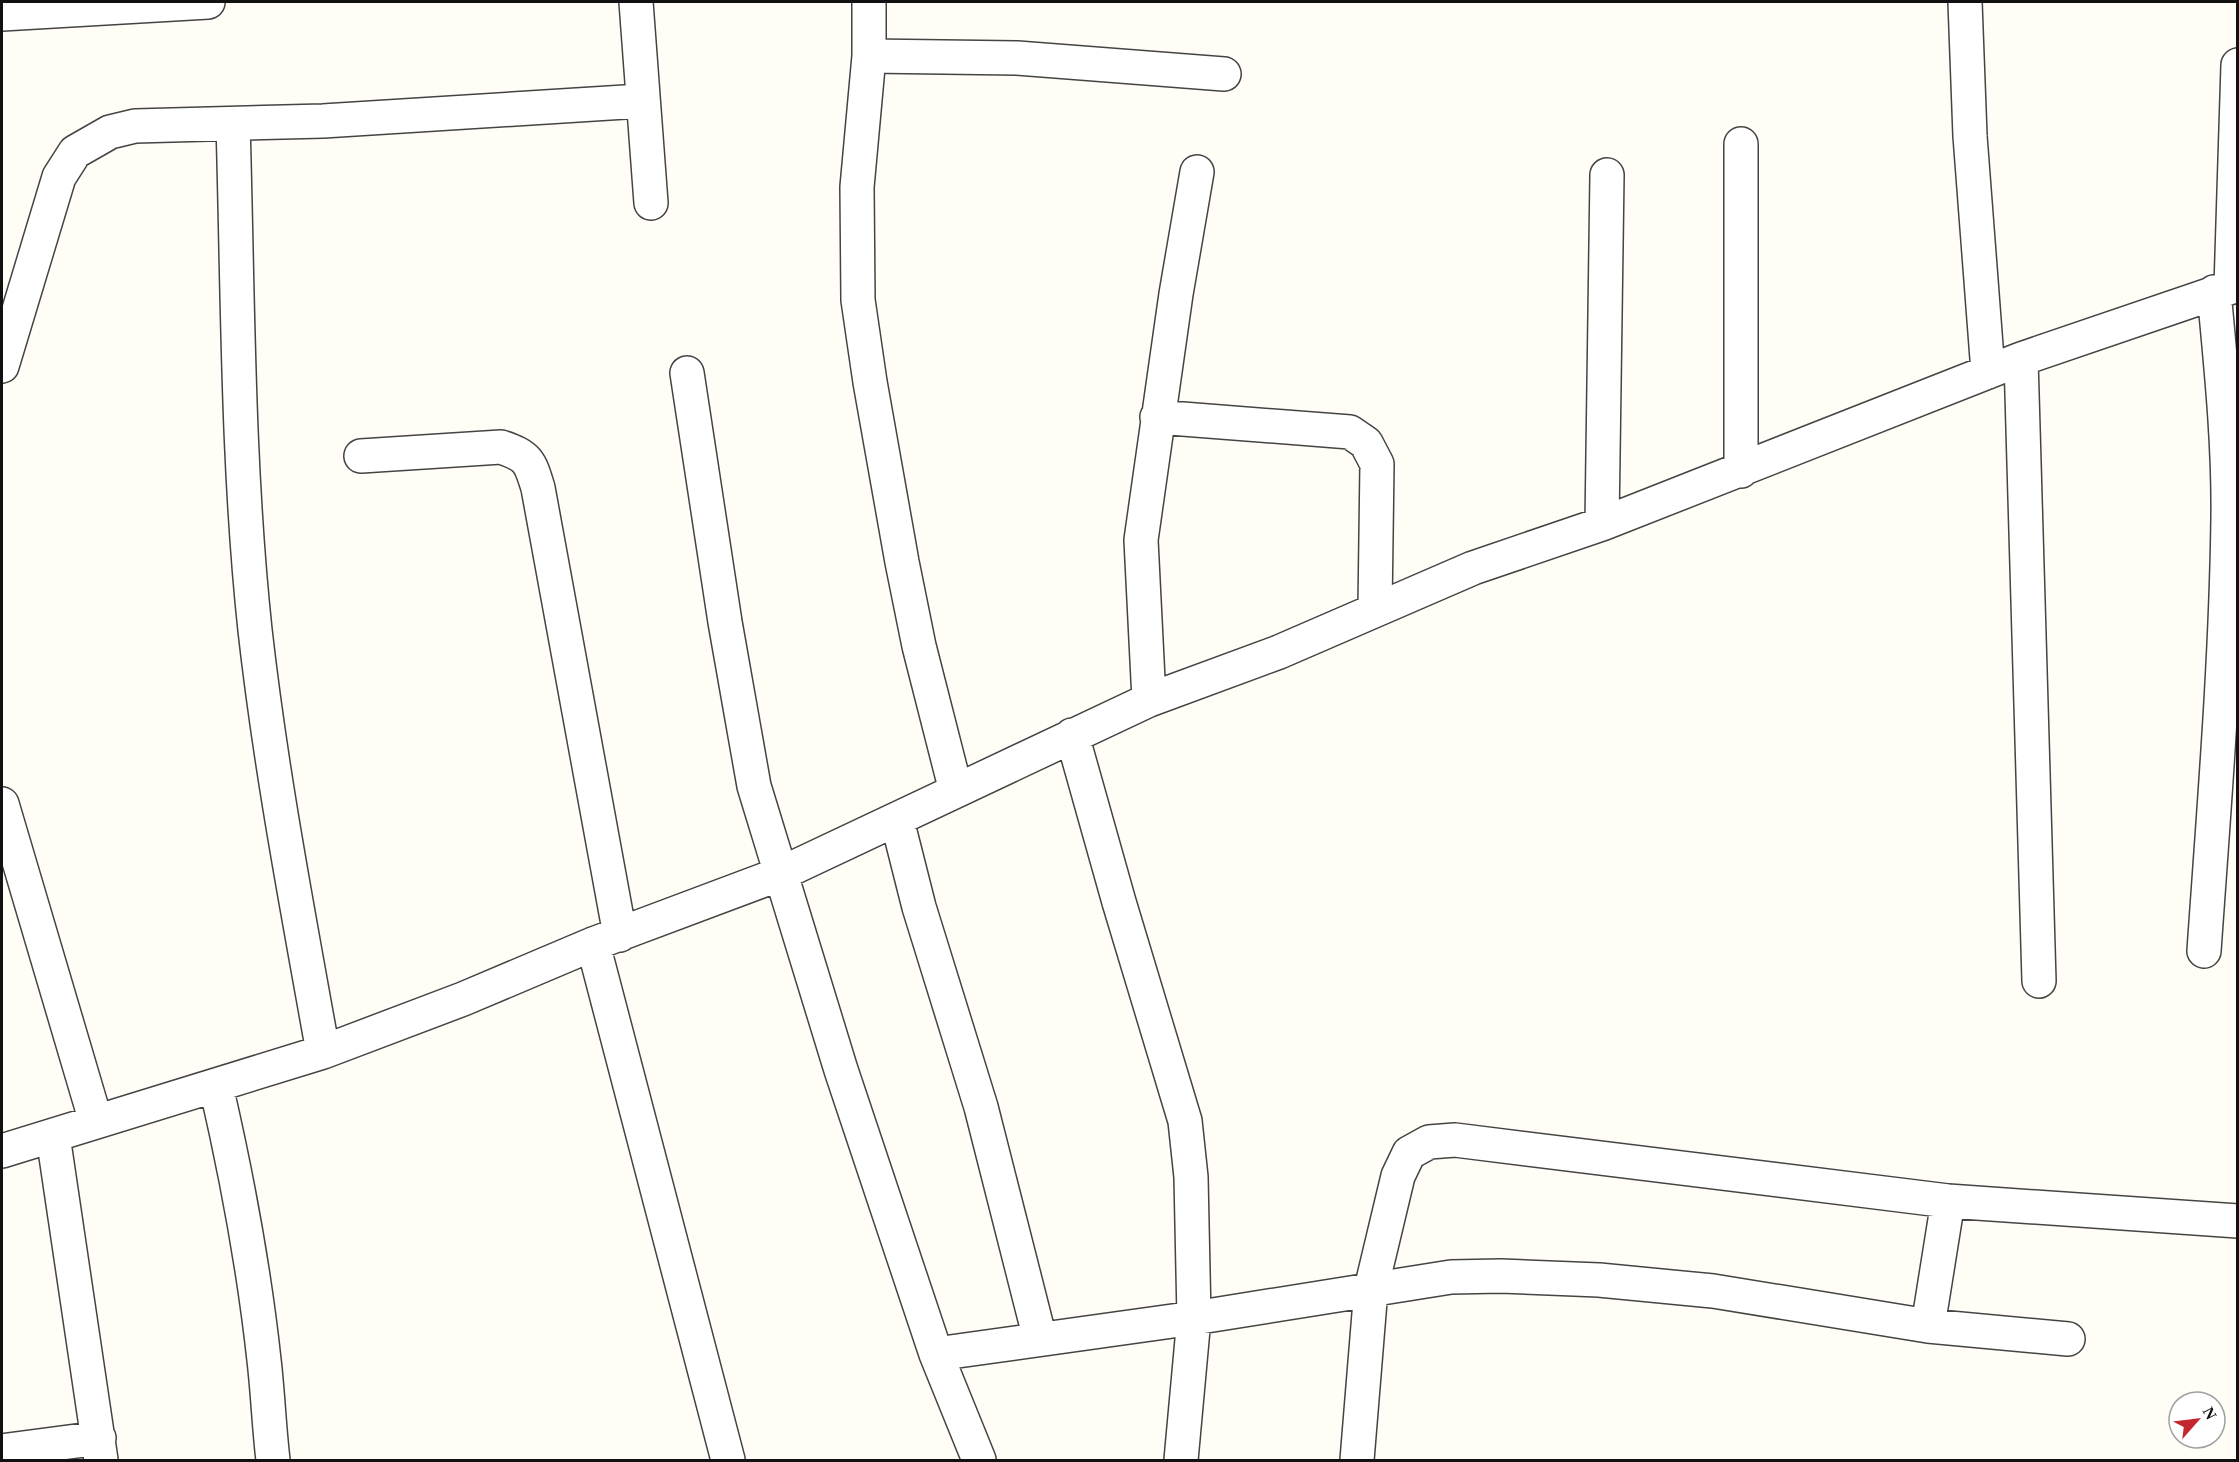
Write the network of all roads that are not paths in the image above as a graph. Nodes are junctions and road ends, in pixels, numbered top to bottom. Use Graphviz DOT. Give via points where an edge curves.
graph roads {
  1 [pos="208,2"];
  2 [pos="636,2"];
  3 [pos="869,2"];
  4 [pos="1965,2"];
  5 [pos="2,14"];
  6 [pos="869,57"];
  7 [pos="2238,65"];
  8 [pos="1224,74"];
  9 [pos="641,101"];
  10 [pos="233,124"];
  11 [pos="1740,144"];
  12 [pos="1197,172"];
  13 [pos="1607,175"];
  14 [pos="651,203"];
  15 [pos="2227,288"];
  16 [pos="2021,359"];
  17 [pos="2,366"];
  18 [pos="1988,372"];
  19 [pos="687,373"];
  20 [pos="1157,417"];
  21 [pos="2231,418"];
  22 [pos="361,456"];
  23 [pos="1741,471"];
  24 [pos="1602,524"];
  25 [pos="1375,608"];
  26 [pos="1149,700"];
  27 [pos="1072,735"];
  28 [pos="956,791"];
  29 [pos="2,804"];
  30 [pos="897,820"];
  31 [pos="780,874"];
  32 [pos="607,939"];
  33 [pos="2204,951"];
  34 [pos="2039,981"];
  35 [pos="323,1052"];
  36 [pos="216,1086"];
  37 [pos="96,1122"];
  38 [pos="53,1136"];
  39 [pos="2,1151"];
  40 [pos="1948,1201"];
  41 [pos="2238,1221"];
  42 [pos="1371,1289"];
  43 [pos="1194,1318"];
  44 [pos="1928,1326"];
  45 [pos="1040,1339"];
  46 [pos="2068,1339"];
  47 [pos="936,1354"];
  48 [pos="100,1449"];
  49 [pos="2,1451"];
  50 [pos="273,1461"];
  51 [pos="728,1461"];
  52 [pos="979,1461"];
  53 [pos="1181,1461"];
  54 [pos="1357,1461"];
  1 -- 5 [label="street"];
  2 -- 9 [label="street"];
  3 -- 6 [label="street"];
  4 -- 18 [label="street" via="1970,136"];
  6 -- 8 [label="street" via="1017,58"];
  6 -- 28 [label="street" via="857,187 858,300 906,583"];
  7 -- 15 [label="street"];
  9 -- 10 [label="street"];
  9 -- 14 [label="street"];
  10 -- 17 [label="street" via="135,126 110,132 75,152 59,177"];
  10 -- 35 [label="street" via="245,508 255,629 271,759"];
  11 -- 23 [label="street"];
  12 -- 20 [label="street"];
  13 -- 24 [label="street"];
  15 -- 16 [label="street"];
  15 -- 21 [label="street"];
  16 -- 18 [label="street"];
  16 -- 34 [label="street"];
  18 -- 23 [label="street"];
  19 -- 31 [label="street" via="754,786"];
  20 -- 25 [label="street" via="1350,432 1366,443 1377,464"];
  20 -- 26 [label="street" via="1141,540"];
  21 -- 33 [label="street" via="2222,703"];
  22 -- 32 [label="street" via="501,447 522,454 531,465 538,488"];
  23 -- 24 [label="street"];
  24 -- 25 [label="street" via="1473,568"];
  25 -- 26 [label="street" via="1279,652"];
  26 -- 27 [label="street"];
  27 -- 28 [label="street"];
  27 -- 43 [label="street" via="1185,1121 1191,1178"];
  28 -- 30 [label="street"];
  29 -- 37 [label="street"];
  30 -- 31 [label="street"];
  30 -- 45 [label="street" via="919,907 981,1107"];
  31 -- 32 [label="street"];
  31 -- 47 [label="street"];
  32 -- 35 [label="street"];
  32 -- 51 [label="street"];
  35 -- 36 [label="street"];
  36 -- 37 [label="street"];
  36 -- 50 [label="street" via="244,1221 264,1360"];
  37 -- 38 [label="street"];
  38 -- 39 [label="street"];
  38 -- 48 [label="street"];
  40 -- 41 [label="street"];
  40 -- 42 [label="street" via="1455,1140 1429,1142 1409,1153 1398,1176"];
  40 -- 44 [label="street"];
  42 -- 43 [label="street"];
  42 -- 44 [label="street" via="1451,1277 1599,1280 1713,1291"];
  42 -- 54 [label="street"];
  43 -- 45 [label="street"];
  43 -- 53 [label="street"];
  44 -- 46 [label="street"];
  45 -- 47 [label="street"];
  47 -- 52 [label="street"];
  48 -- 49 [label="street"];
}
